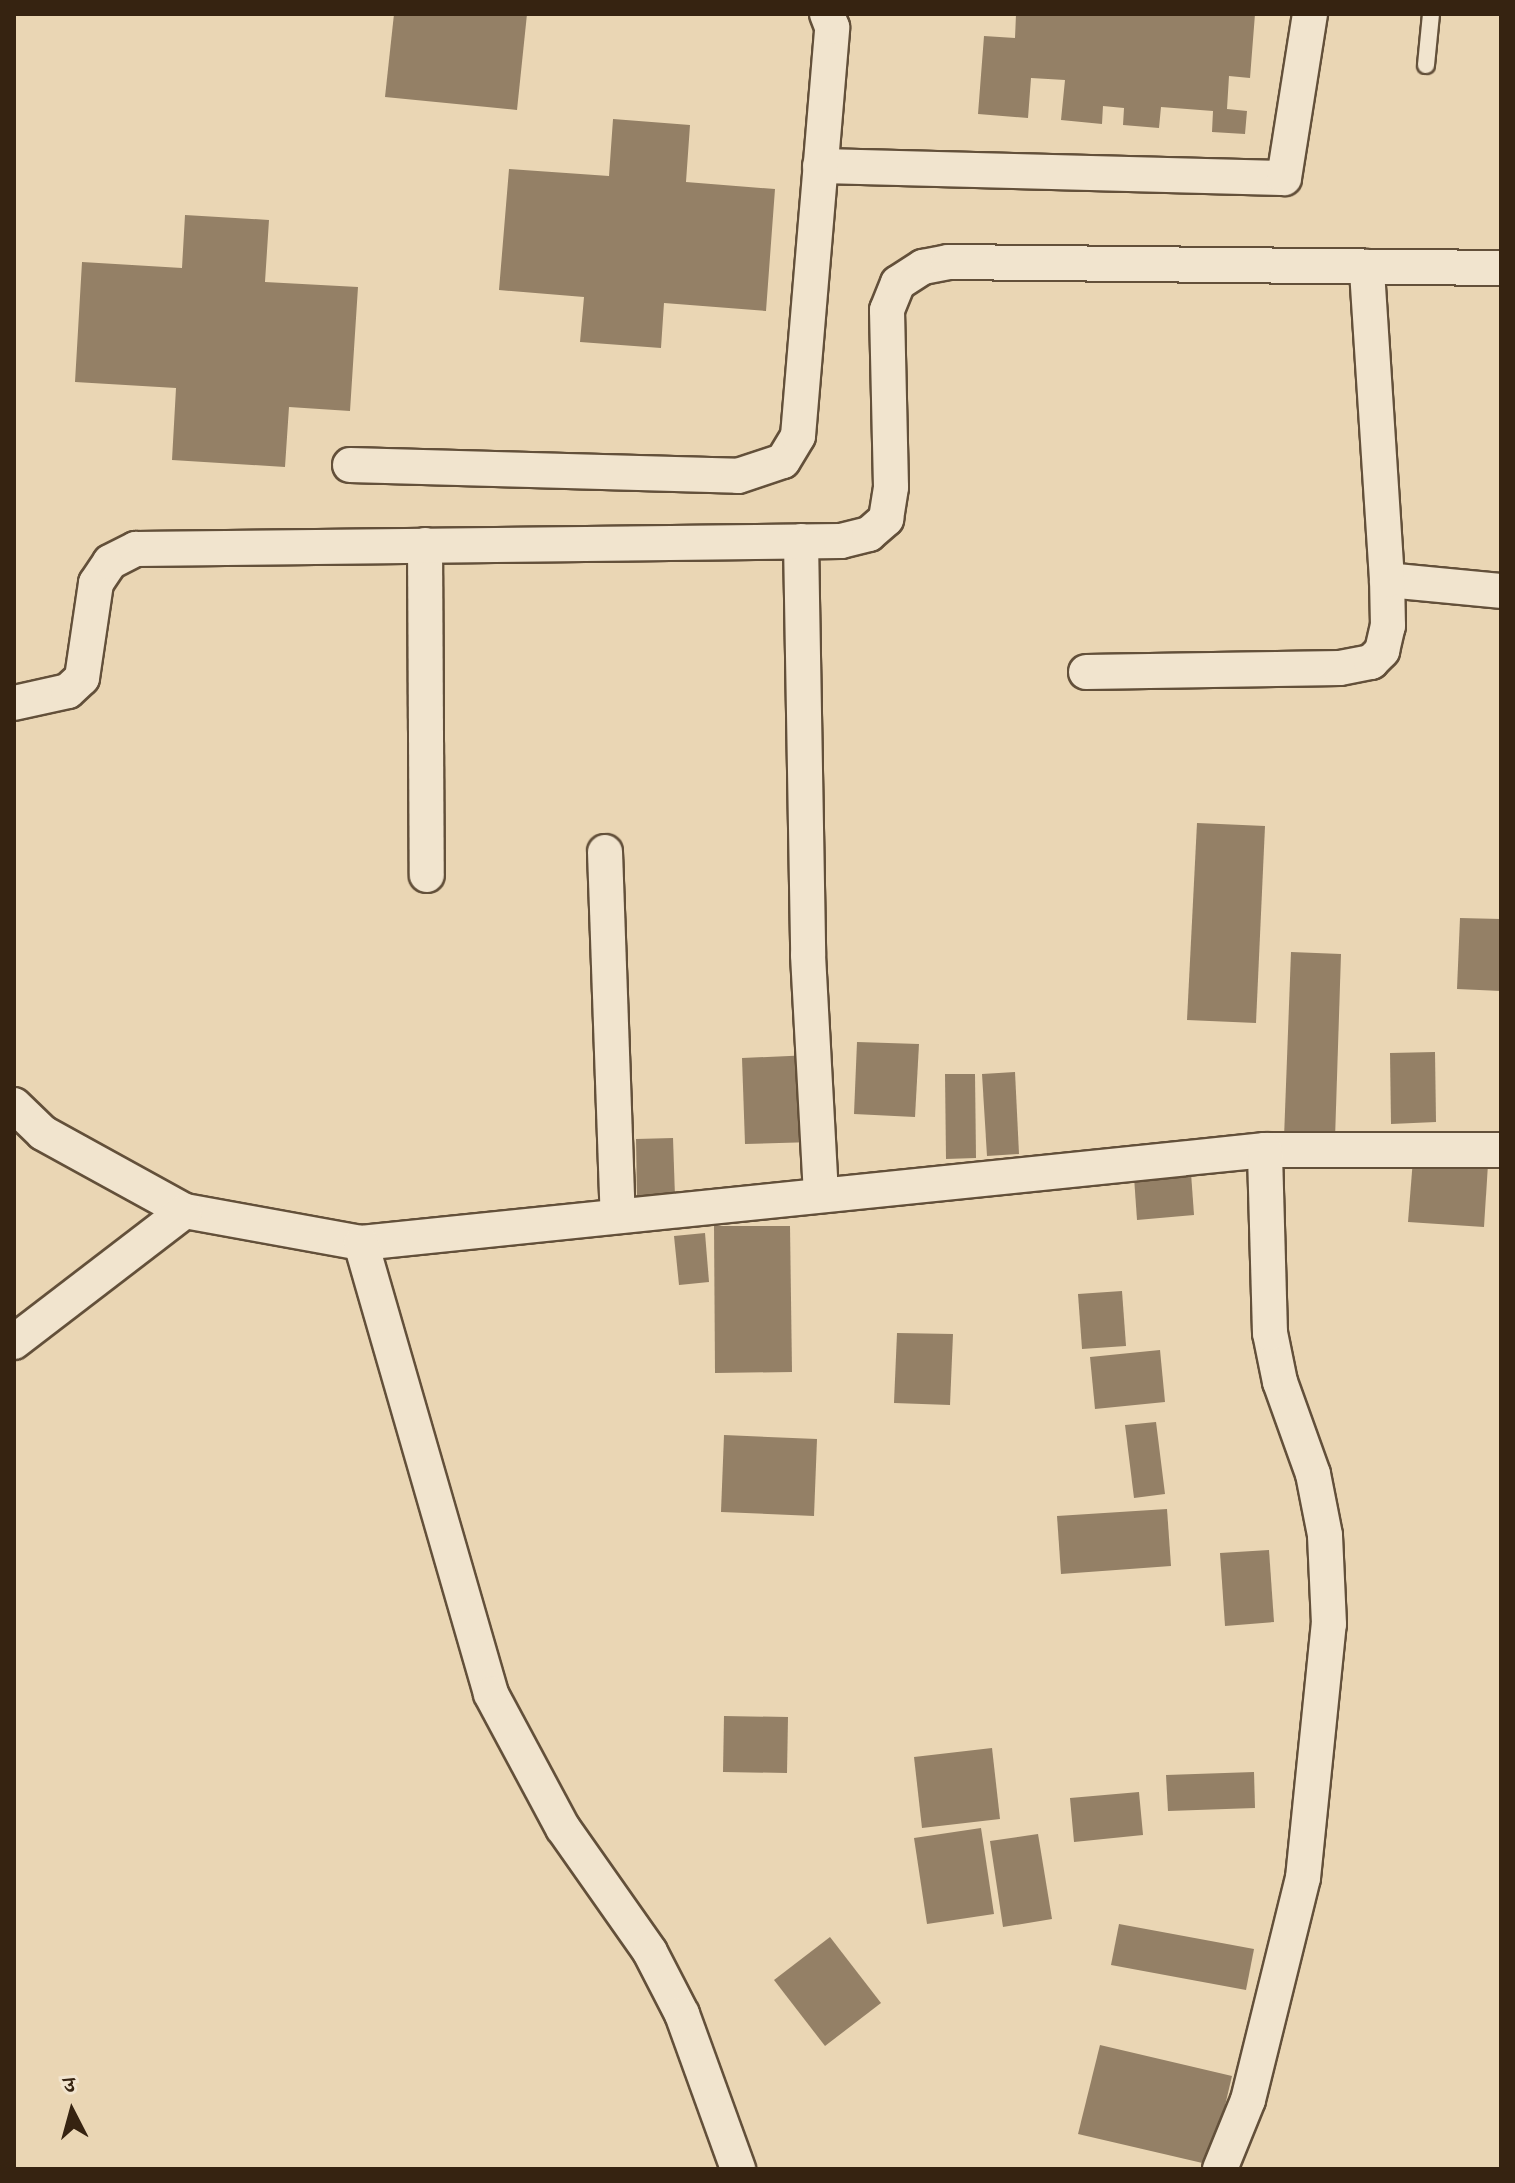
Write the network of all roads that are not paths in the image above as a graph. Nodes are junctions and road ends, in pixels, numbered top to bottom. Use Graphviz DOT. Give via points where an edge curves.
graph roads {
  1 [pos="827,14"];
  2 [pos="1310,14"];
  3 [pos="1431,14"];
  4 [pos="1426,65"];
  5 [pos="820,166"];
  6 [pos="1367,267"];
  7 [pos="1501,268"];
  8 [pos="350,465"];
  9 [pos="801,541"];
  10 [pos="425,545"];
  11 [pos="1387,580"];
  12 [pos="1501,591"];
  13 [pos="1086,672"];
  14 [pos="14,703"];
  15 [pos="605,852"];
  16 [pos="427,875"];
  17 [pos="14,1105"];
  18 [pos="1265,1150"];
  19 [pos="1501,1150"];
  20 [pos="821,1195"];
  21 [pos="185,1211"];
  22 [pos="618,1216"];
  23 [pos="361,1243"];
  24 [pos="14,1342"];
  25 [pos="738,2169"];
  26 [pos="1220,2169"];
  1 -- 5 [label="street" via="832,27"];
  2 -- 5 [label="street" via="1284,178"];
  3 -- 4 [label="lane"];
  5 -- 8 [label="street" via="798,436 783,461 738,476"];
  6 -- 7 [label="street"];
  6 -- 9 [label="street" via="948,262 923,267 898,283 887,310 891,487 886,519 869,534"];
  6 -- 11 [label="street"];
  9 -- 10 [label="street"];
  9 -- 20 [label="street" via="808,955"];
  10 -- 14 [label="street" via="136,549 110,562 96,583 82,678 68,691"];
  10 -- 16 [label="street"];
  11 -- 12 [label="street"];
  11 -- 13 [label="street" via="1388,626 1382,651 1371,662 1340,668"];
  15 -- 22 [label="street"];
  17 -- 21 [label="street" via="43,1133"];
  18 -- 19 [label="street"];
  18 -- 20 [label="street"];
  18 -- 26 [label="street" via="1270,1333 1322,1520 1329,1624 1303,1878 1248,2100"];
  20 -- 22 [label="street"];
  21 -- 23 [label="street"];
  21 -- 24 [label="street"];
  22 -- 23 [label="street"];
  23 -- 25 [label="street" via="491,1694 563,1828 650,1952 682,2014"];
}
